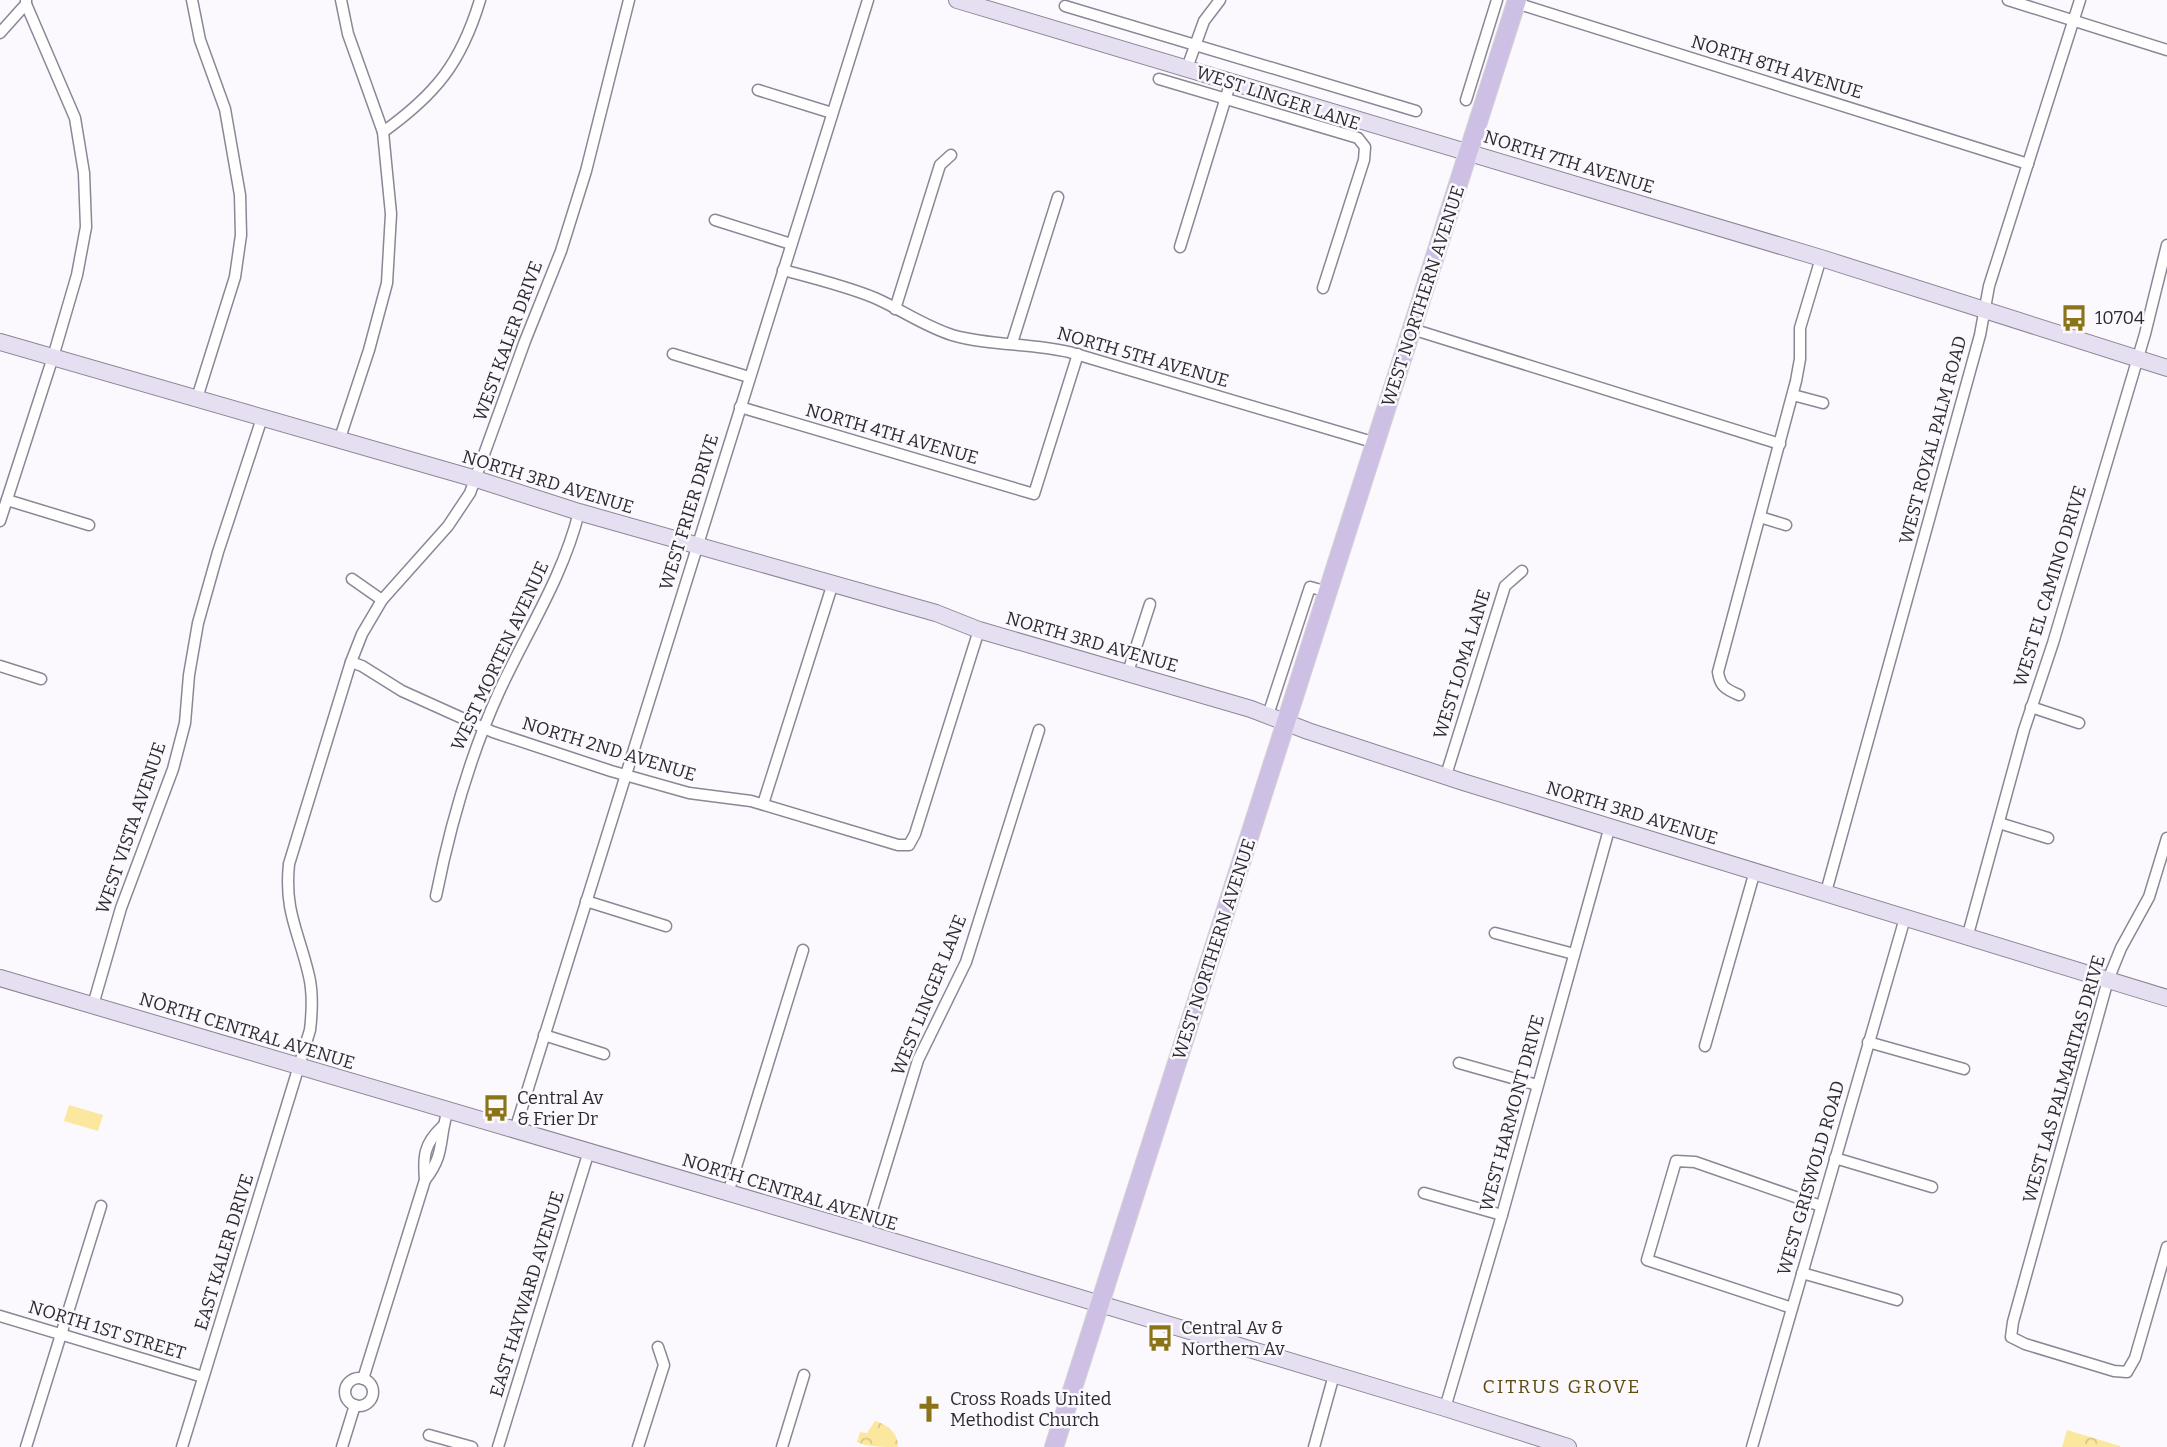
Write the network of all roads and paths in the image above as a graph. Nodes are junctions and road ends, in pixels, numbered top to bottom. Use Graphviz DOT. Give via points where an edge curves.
graph roads {
  1 [pos="192,0"];
  2 [pos="341,0"];
  3 [pos="480,0"];
  4 [pos="628,0"];
  5 [pos="868,0"];
  6 [pos="957,0"];
  7 [pos="1220,0"];
  8 [pos="1497,0"];
  9 [pos="2008,0"];
  10 [pos="2080,0"];
  11 [pos="26,2"];
  12 [pos="1517,2"];
  13 [pos="1065,6"];
  14 [pos="2074,20"];
  15 [pos="0,33"];
  16 [pos="1194,44"];
  17 [pos="2167,50"];
  18 [pos="1186,68"];
  19 [pos="1159,79"];
  20 [pos="1231,81"];
  21 [pos="758,90"];
  22 [pos="1226,99"];
  23 [pos="1466,100"];
  24 [pos="1416,111"];
  25 [pos="832,113"];
  26 [pos="383,132"];
  27 [pos="1470,152"];
  28 [pos="951,155"];
  29 [pos="2028,164"];
  30 [pos="1058,197"];
  31 [pos="715,220"];
  32 [pos="791,244"];
  33 [pos="2167,245"];
  34 [pos="1180,247"];
  35 [pos="1821,258"];
  36 [pos="783,270"];
  37 [pos="1323,288"];
  38 [pos="895,309"];
  39 [pos="1984,310"];
  40 [pos="1412,329"];
  41 [pos="0,342"];
  42 [pos="1012,343"];
  43 [pos="673,354"];
  44 [pos="1078,354"];
  45 [pos="53,357"];
  46 [pos="2137,358"];
  47 [pos="2167,368"];
  48 [pos="749,377"];
  49 [pos="1793,395"];
  50 [pos="197,398"];
  51 [pos="1823,403"];
  52 [pos="740,407"];
  53 [pos="262,418"];
  54 [pos="339,441"];
  55 [pos="1376,443"];
  56 [pos="1780,444"];
  57 [pos="476,479"];
  58 [pos="6,500"];
  59 [pos="579,512"];
  60 [pos="1760,517"];
  61 [pos="0,521"];
  62 [pos="89,525"];
  63 [pos="1786,525"];
  64 [pos="697,546"];
  65 [pos="1522,571"];
  66 [pos="352,579"];
  67 [pos="833,583"];
  68 [pos="1328,592"];
  69 [pos="382,600"];
  70 [pos="1150,604"];
  71 [pos="979,629"];
  72 [pos="351,662"];
  73 [pos="0,666"];
  74 [pos="1128,671"];
  75 [pos="41,679"];
  76 [pos="1738,695"];
  77 [pos="2031,707"];
  78 [pos="1268,715"];
  79 [pos="1286,723"];
  80 [pos="2079,723"];
  81 [pos="484,728"];
  82 [pos="1039,730"];
  83 [pos="626,775"];
  84 [pos="1446,775"];
  85 [pos="763,804"];
  86 [pos="1999,823"];
  87 [pos="1610,826"];
  88 [pos="2048,838"];
  89 [pos="2167,838"];
  90 [pos="1755,871"];
  91 [pos="1826,892"];
  92 [pos="436,896"];
  93 [pos="586,901"];
  94 [pos="1905,918"];
  95 [pos="666,926"];
  96 [pos="1495,933"];
  97 [pos="1967,938"];
  98 [pos="803,950"];
  99 [pos="1574,954"];
  100 [pos="0,978"];
  101 [pos="2108,980"];
  102 [pos="2167,998"];
  103 [pos="93,1005"];
  104 [pos="544,1035"];
  105 [pos="1868,1042"];
  106 [pos="1705,1046"];
  107 [pos="604,1054"];
  108 [pos="1459,1063"];
  109 [pos="300,1067"];
  110 [pos="1964,1069"];
  111 [pos="1537,1085"];
  112 [pos="447,1110"];
  113 [pos="515,1130"];
  114 [pos="589,1151"];
  115 [pos="1835,1157"];
  116 [pos="1933,1186"];
  117 [pos="728,1193"];
  118 [pos="1424,1193"];
  119 [pos="101,1206"];
  120 [pos="1821,1206"];
  121 [pos="1502,1215"];
  122 [pos="865,1233"];
  123 [pos="2167,1247"];
  124 [pos="1802,1273"];
  125 [pos="1897,1300"];
  126 [pos="1100,1306"];
  127 [pos="1792,1308"];
  128 [pos="0,1316"];
  129 [pos="61,1334"];
  130 [pos="658,1347"];
  131 [pos="804,1375"];
  132 [pos="1334,1375"];
  133 [pos="203,1377"];
  134 [pos="363,1379"];
  135 [pos="355,1405"];
  136 [pos="1445,1408"];
  137 [pos="429,1435"];
  138 [pos="1563,1446"];
  139 [pos="26,1447"];
  140 [pos="182,1447"];
  141 [pos="342,1447"];
  142 [pos="472,1447"];
  143 [pos="498,1447"];
  144 [pos="638,1447"];
  145 [pos="782,1447"];
  146 [pos="1054,1447"];
  147 [pos="1314,1447"];
  148 [pos="1752,1447"];
  1 -- 50 [label="street" via="200,40 225,109 240,195 241,235 235,277"];
  2 -- 26 [label="street" via="348,34"];
  3 -- 26 [label="street" via="463,49 443,80"];
  4 -- 57 [label="street, WEST KALER DRIVE" via="586,171 561,251"];
  5 -- 25 [label="street, WEST FRIER DRIVE"];
  6 -- 18 [label="main road, NORTH 7TH AVENUE"];
  7 -- 16 [label="street"];
  8 -- 23 [label="street"];
  9 -- 14 [label="street"];
  10 -- 14 [label="street, WEST ROYAL PALM ROAD"];
  11 -- 15 [label="street"];
  11 -- 45 [label="street" via="75,118 84,173 86,228"];
  12 -- 27 [label="main road, WEST NORTHERN AVENUE"];
  12 -- 29 [label="street, NORTH 8TH AVENUE"];
  13 -- 16 [label="street"];
  14 -- 17 [label="street"];
  14 -- 29 [label="street, WEST ROYAL PALM ROAD"];
  16 -- 18 [label="street"];
  16 -- 24 [label="street"];
  18 -- 20 [label="main road, NORTH 7TH AVENUE"];
  19 -- 22 [label="street, WEST LINGER LANE"];
  20 -- 22 [label="street"];
  20 -- 27 [label="main road, NORTH 7TH AVENUE"];
  21 -- 25 [label="street"];
  22 -- 34 [label="street"];
  22 -- 37 [label="street, WEST LINGER LANE" via="1358,138 1365,147"];
  25 -- 32 [label="street, WEST FRIER DRIVE"];
  26 -- 54 [label="street" via="391,214 387,283"];
  27 -- 35 [label="main road, NORTH 7TH AVENUE"];
  27 -- 40 [label="main road, WEST NORTHERN AVENUE"];
  28 -- 38 [label="street" via="940,165"];
  29 -- 39 [label="street, WEST ROYAL PALM ROAD"];
  30 -- 42 [label="street"];
  31 -- 32 [label="street"];
  32 -- 36 [label="street, WEST FRIER DRIVE"];
  33 -- 46 [label="street, WEST EL CAMINO DRIVE"];
  35 -- 39 [label="main road, NORTH 7TH AVENUE"];
  35 -- 49 [label="street" via="1800,328"];
  36 -- 38 [label="street, NORTH 5TH AVENUE"];
  36 -- 48 [label="street, WEST FRIER DRIVE"];
  38 -- 42 [label="street, NORTH 5TH AVENUE" via="954,335"];
  39 -- 46 [label="main road, NORTH 7TH AVENUE"];
  39 -- 91 [label="street, WEST ROYAL PALM ROAD"];
  40 -- 55 [label="main road, WEST NORTHERN AVENUE"];
  40 -- 56 [label="street"];
  41 -- 45 [label="main road, NORTH 3RD AVENUE"];
  42 -- 44 [label="street, NORTH 5TH AVENUE"];
  43 -- 48 [label="street"];
  44 -- 52 [label="street, NORTH 4TH AVENUE" via="1034,494"];
  44 -- 55 [label="street, NORTH 5TH AVENUE"];
  45 -- 50 [label="main road, NORTH 3RD AVENUE"];
  45 -- 58 [label="street"];
  46 -- 47 [label="main road, NORTH 7TH AVENUE"];
  46 -- 77 [label="street, WEST EL CAMINO DRIVE"];
  48 -- 52 [label="street, WEST FRIER DRIVE"];
  49 -- 51 [label="street"];
  49 -- 56 [label="street"];
  50 -- 53 [label="main road, NORTH 3RD AVENUE"];
  52 -- 64 [label="street, WEST FRIER DRIVE"];
  53 -- 54 [label="main road, NORTH 3RD AVENUE"];
  53 -- 103 [label="street, WEST VISTA AVENUE" via="198,623 185,723 173,769 121,908"];
  54 -- 57 [label="main road, NORTH 3RD AVENUE"];
  55 -- 68 [label="main road, WEST NORTHERN AVENUE"];
  56 -- 60 [label="street"];
  57 -- 59 [label="main road, NORTH 3RD AVENUE"];
  57 -- 69 [label="street, WEST KALER DRIVE" via="448,526"];
  58 -- 61 [label="street"];
  58 -- 62 [label="street"];
  59 -- 64 [label="main road, NORTH 3RD AVENUE"];
  59 -- 81 [label="street, WEST MORTEN AVENUE" via="560,568"];
  60 -- 63 [label="street"];
  60 -- 76 [label="street" via="1718,671 1724,689"];
  64 -- 67 [label="main road, NORTH 3RD AVENUE"];
  64 -- 83 [label="street, WEST FRIER DRIVE"];
  65 -- 84 [label="street, WEST LOMA LANE" via="1505,586"];
  66 -- 69 [label="street"];
  67 -- 71 [label="main road, NORTH 3RD AVENUE"];
  67 -- 85 [label="street"];
  68 -- 78 [label="street" via="1310,587"];
  68 -- 79 [label="main road, WEST NORTHERN AVENUE"];
  69 -- 72 [label="street, WEST KALER DRIVE"];
  70 -- 74 [label="street"];
  71 -- 74 [label="main road, NORTH 3RD AVENUE"];
  71 -- 85 [label="street, NORTH 2ND AVENUE" via="909,845"];
  72 -- 81 [label="street, NORTH 2ND AVENUE"];
  72 -- 109 [label="street, WEST KALER DRIVE" via="289,864 287,898 309,978 312,1013"];
  73 -- 75 [label="street"];
  74 -- 78 [label="main road, NORTH 3RD AVENUE"];
  77 -- 80 [label="street, WEST EL CAMINO DRIVE"];
  77 -- 86 [label="street, WEST EL CAMINO DRIVE"];
  78 -- 79 [label="main road, NORTH 3RD AVENUE"];
  79 -- 84 [label="main road, NORTH 3RD AVENUE"];
  79 -- 126 [label="main road, WEST NORTHERN AVENUE"];
  81 -- 83 [label="street, NORTH 2ND AVENUE"];
  81 -- 92 [label="street, WEST MORTEN AVENUE" via="454,812"];
  82 -- 122 [label="street, WEST LINGER LANE" via="966,962 918,1059"];
  83 -- 85 [label="street, NORTH 2ND AVENUE" via="689,793"];
  83 -- 93 [label="street, WEST FRIER DRIVE"];
  84 -- 87 [label="main road, NORTH 3RD AVENUE"];
  86 -- 88 [label="street"];
  86 -- 97 [label="street, WEST EL CAMINO DRIVE"];
  87 -- 90 [label="main road, NORTH 3RD AVENUE"];
  87 -- 99 [label="street, WEST HARMONT DRIVE"];
  89 -- 101 [label="street, WEST LAS PALMARITAS DRIVE" via="2149,897"];
  90 -- 91 [label="main road, NORTH 3RD AVENUE"];
  90 -- 106 [label="street"];
  91 -- 94 [label="main road, NORTH 3RD AVENUE"];
  93 -- 95 [label="street"];
  93 -- 104 [label="street, WEST FRIER DRIVE"];
  94 -- 97 [label="main road, NORTH 3RD AVENUE"];
  94 -- 105 [label="street, WEST GRISWOLD ROAD"];
  96 -- 99 [label="street"];
  97 -- 101 [label="main road, NORTH 3RD AVENUE"];
  98 -- 117 [label="street"];
  99 -- 111 [label="street, WEST HARMONT DRIVE"];
  100 -- 103 [label="main road, NORTH CENTRAL AVENUE"];
  101 -- 102 [label="main road, NORTH 3RD AVENUE"];
  101 -- 123 [label="street, WEST LAS PALMARITAS DRIVE" via="2011,1337 2127,1373"];
  103 -- 109 [label="main road, NORTH CENTRAL AVENUE"];
  104 -- 107 [label="street"];
  104 -- 113 [label="street, WEST FRIER DRIVE"];
  105 -- 110 [label="street"];
  105 -- 115 [label="street, WEST GRISWOLD ROAD"];
  108 -- 111 [label="street"];
  109 -- 112 [label="main road, NORTH CENTRAL AVENUE"];
  109 -- 133 [label="street, EAST KALER DRIVE"];
  111 -- 121 [label="street, WEST HARMONT DRIVE"];
  112 -- 113 [label="main road, NORTH CENTRAL AVENUE"];
  112 -- 134 [label="street" via="436,1166 425,1180"];
  113 -- 114 [label="main road, NORTH CENTRAL AVENUE"];
  114 -- 117 [label="main road, NORTH CENTRAL AVENUE"];
  114 -- 143 [label="street, EAST HAYWARD AVENUE"];
  115 -- 116 [label="street"];
  115 -- 120 [label="street, WEST GRISWOLD ROAD"];
  117 -- 122 [label="main road, NORTH CENTRAL AVENUE"];
  118 -- 121 [label="street"];
  119 -- 129 [label="street"];
  120 -- 124 [label="street, WEST GRISWOLD ROAD"];
  120 -- 127 [label="street" via="1695,1162 1676,1161 1647,1260"];
  121 -- 136 [label="street, WEST HARMONT DRIVE"];
  122 -- 126 [label="main road, NORTH CENTRAL AVENUE"];
  124 -- 125 [label="street"];
  124 -- 127 [label="street, WEST GRISWOLD ROAD"];
  126 -- 132 [label="main road, NORTH CENTRAL AVENUE"];
  126 -- 146 [label="main road, WEST NORTHERN AVENUE"];
  127 -- 148 [label="street, WEST GRISWOLD ROAD"];
  128 -- 129 [label="street, NORTH 1ST STREET"];
  129 -- 133 [label="street, NORTH 1ST STREET"];
  129 -- 139 [label="street"];
  130 -- 144 [label="street" via="664,1366"];
  131 -- 145 [label="street"];
  132 -- 136 [label="main road, NORTH CENTRAL AVENUE"];
  132 -- 147 [label="street"];
  133 -- 140 [label="street, EAST KALER DRIVE"];
  134 -- 135 [label="street" via="373,1391 371,1398"];
  134 -- 135 [label="street" via="348,1383 345,1390 346,1398"];
  135 -- 141 [label="street"];
  136 -- 138 [label="main road, NORTH CENTRAL AVENUE"];
  137 -- 142 [label="street"];
}
